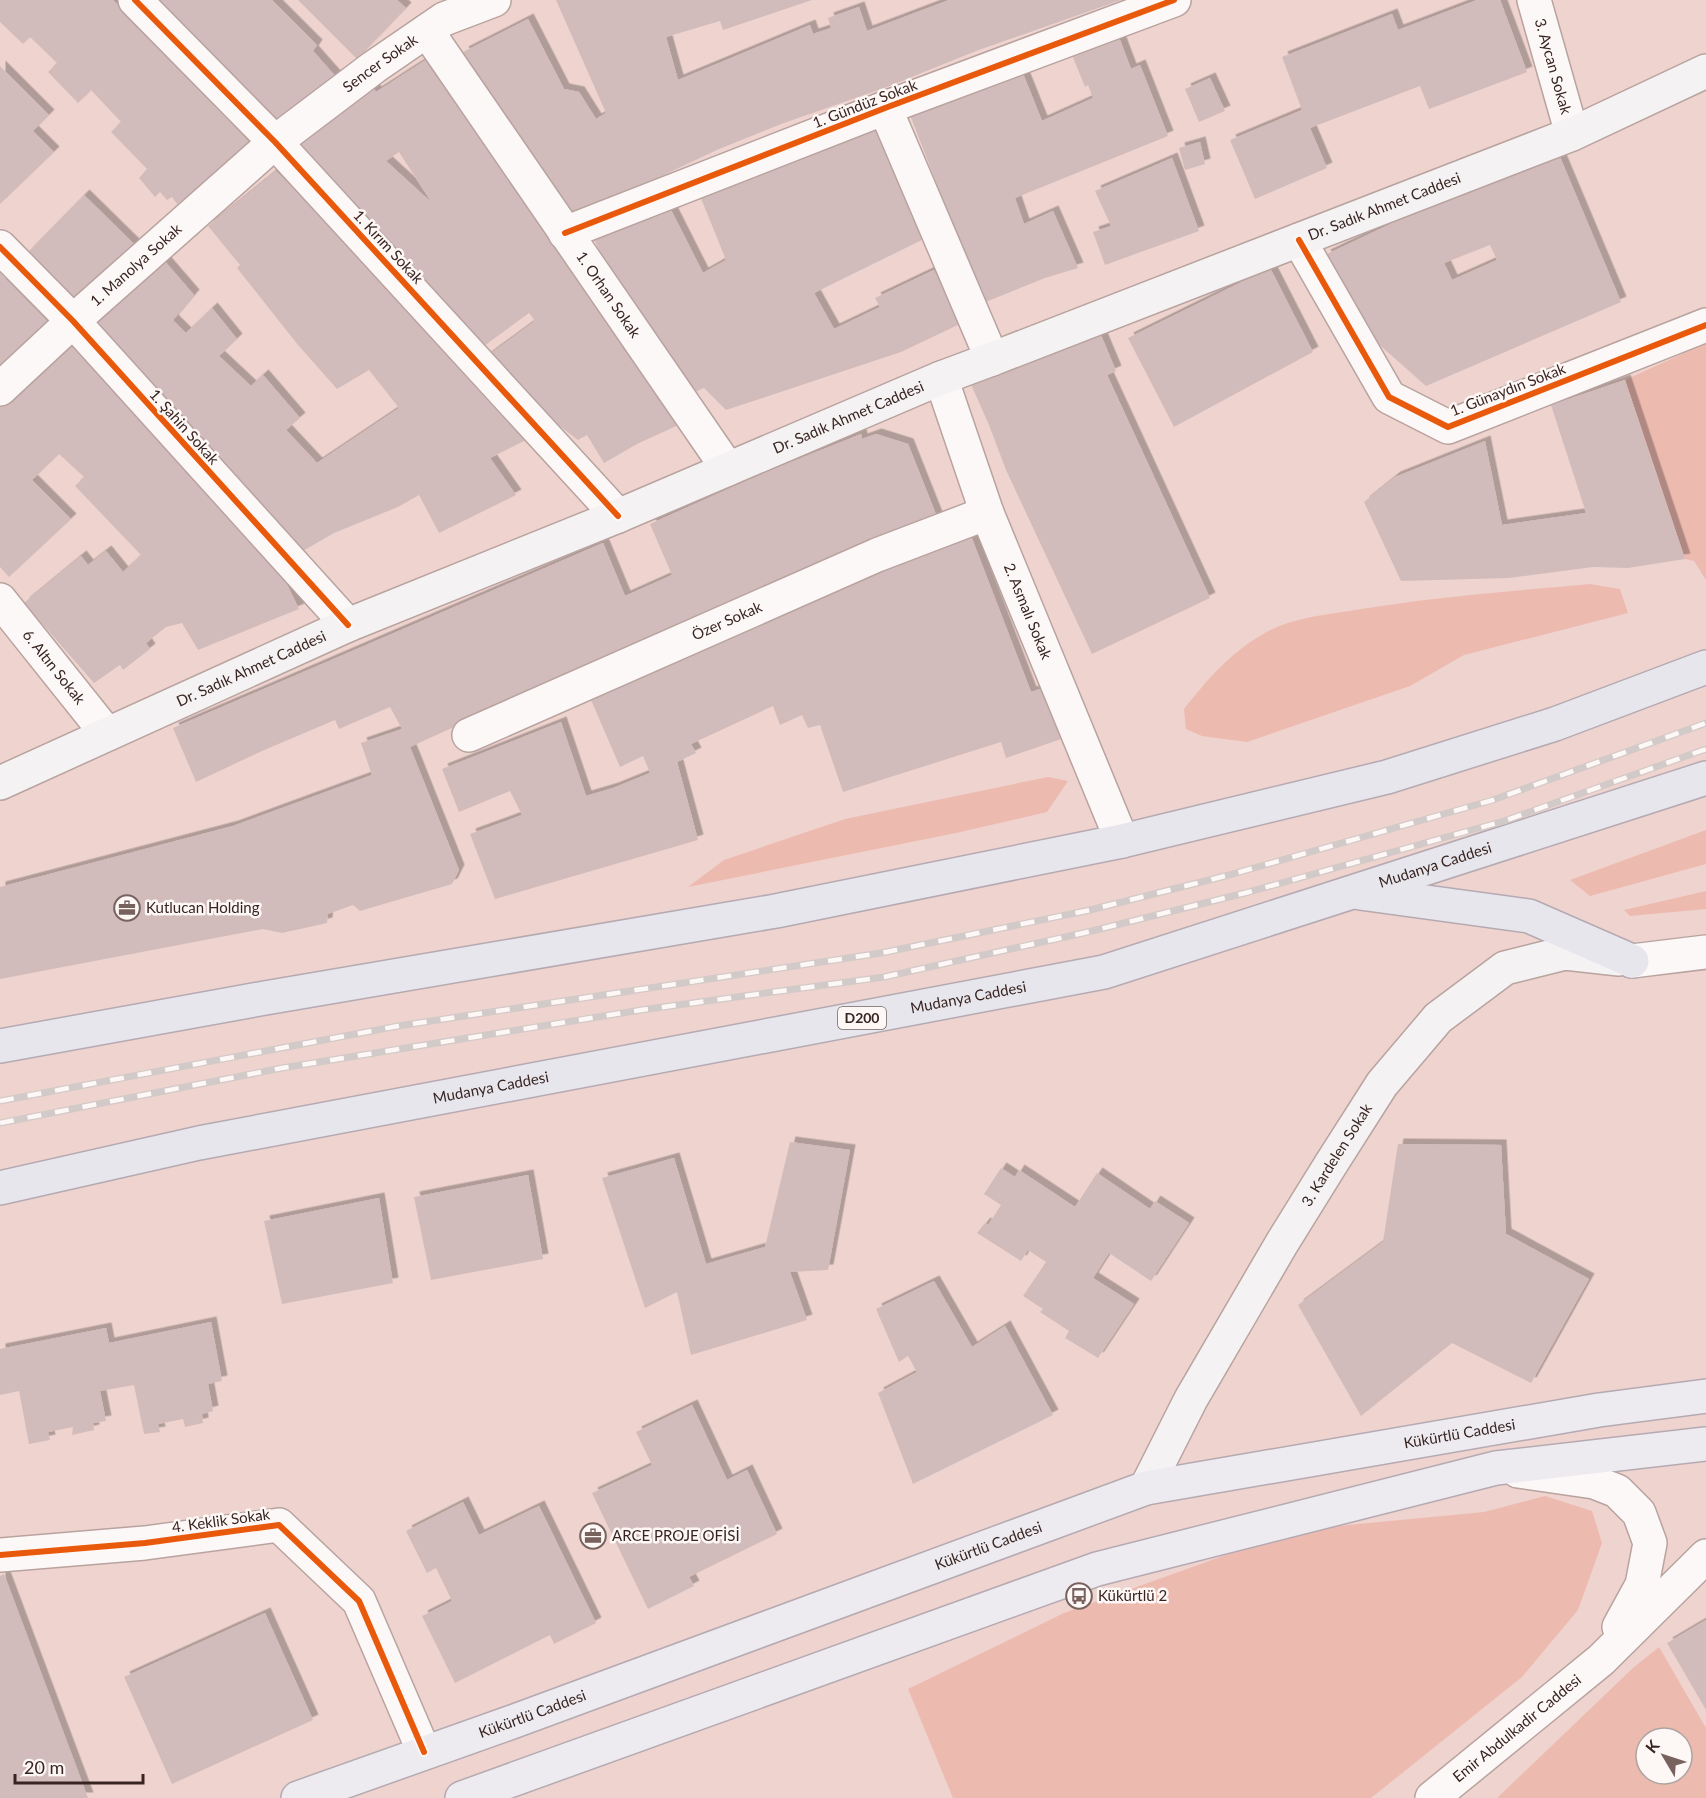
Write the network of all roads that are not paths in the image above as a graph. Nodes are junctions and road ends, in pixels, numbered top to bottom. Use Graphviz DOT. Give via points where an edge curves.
graph roads {
  1 [pos="135,0"];
  2 [pos="494,0"];
  3 [pos="1174,0"];
  4 [pos="1534,0"];
  5 [pos="433,17"];
  6 [pos="1706,72"];
  7 [pos="885,108"];
  8 [pos="1572,134"];
  9 [pos="275,142"];
  10 [pos="566,233"];
  11 [pos="1299,240"];
  12 [pos="0,247"];
  13 [pos="73,321"];
  14 [pos="1706,325"];
  15 [pos="992,359"];
  16 [pos="941,378"];
  17 [pos="0,388"];
  18 [pos="728,469"];
  19 [pos="987,513"];
  20 [pos="618,516"];
  21 [pos="0,600"];
  22 [pos="348,625"];
  23 [pos="1706,667"];
  24 [pos="107,734"];
  25 [pos="469,735"];
  26 [pos="1706,778"];
  27 [pos="0,783"];
  28 [pos="1122,841"];
  29 [pos="1349,891"];
  30 [pos="1706,952"];
  31 [pos="1632,961"];
  32 [pos="0,1046"];
  33 [pos="0,1188"];
  34 [pos="1706,1396"];
  35 [pos="1706,1444"];
  36 [pos="1496,1468"];
  37 [pos="1146,1488"];
  38 [pos="0,1555"];
  39 [pos="1706,1556"];
  40 [pos="1601,1660"];
  41 [pos="424,1752"];
  42 [pos="298,1798"];
  43 [pos="462,1798"];
  44 [pos="1432,1798"];
  1 -- 9 [label="street, 1. Kırım Sokak"];
  2 -- 5 [label="street, Sencer Sokak"];
  3 -- 7 [label="street, 1. Gündüz Sokak"];
  4 -- 8 [label="street, 3. Aycan Sokak"];
  5 -- 9 [label="street, Sencer Sokak"];
  5 -- 10 [label="street, 1. Orhan Sokak"];
  6 -- 8 [label="main road, Dr. Sadık Ahmet Caddesi"];
  7 -- 10 [label="street, 1. Gündüz Sokak"];
  7 -- 15 [label="street, 1. Gündüz Sokak"];
  8 -- 11 [label="main road, Dr. Sadık Ahmet Caddesi"];
  9 -- 13 [label="street, 1. Manolya Sokak"];
  9 -- 20 [label="street, 1. Kırım Sokak"];
  10 -- 18 [label="street, 1. Orhan Sokak"];
  11 -- 14 [label="street, 1. Günaydın Sokak" via="1389,397 1448,427"];
  11 -- 15 [label="main road, Dr. Sadık Ahmet Caddesi"];
  12 -- 13 [label="street, 1. Şahin Sokak"];
  13 -- 17 [label="street, 1. Manolya Sokak"];
  13 -- 22 [label="street, 1. Şahin Sokak"];
  15 -- 16 [label="main road, Dr. Sadık Ahmet Caddesi"];
  16 -- 18 [label="main road, Dr. Sadık Ahmet Caddesi"];
  16 -- 19 [label="street, 2. Asmalı Sokak"];
  18 -- 20 [label="main road, Dr. Sadık Ahmet Caddesi"];
  19 -- 25 [label="street, Özer Sokak" via="877,555"];
  19 -- 28 [label="street, 2. Asmalı Sokak"];
  20 -- 22 [label="main road, Dr. Sadık Ahmet Caddesi"];
  21 -- 24 [label="street, 6. Altın Sokak"];
  22 -- 24 [label="main road, Dr. Sadık Ahmet Caddesi"];
  23 -- 28 [label="highway" via="1555,724 1387,777"];
  24 -- 27 [label="main road, Dr. Sadık Ahmet Caddesi"];
  26 -- 29 [label="highway, Mudanya Caddesi / D200"];
  28 -- 32 [label="highway" via="776,911"];
  29 -- 31 [label="highway" via="1529,916"];
  29 -- 33 [label="highway, Mudanya Caddesi / D200" via="1104,972 199,1143"];
  30 -- 31 [label="street"];
  31 -- 37 [label="main road, 3. Kardelen Sokak" via="1565,953 1505,968 1438,1018 1382,1084 1294,1223 1191,1398"];
  34 -- 37 [label="main road, Kükürtlü Caddesi" via="1599,1410"];
  35 -- 36 [label="main road"];
  36 -- 40 [label="street" via="1593,1482 1617,1491 1639,1513 1650,1543 1642,1585"];
  36 -- 43 [label="main road" via="1097,1569"];
  37 -- 41 [label="main road, Kükürtlü Caddesi"];
  38 -- 41 [label="street, 4. Keklik Sokak" via="145,1543 279,1525 359,1601"];
  39 -- 40 [label="street, Emir Abdulkadir Caddesi"];
  40 -- 44 [label="street, Emir Abdulkadir Caddesi"];
  41 -- 42 [label="main road, Kükürtlü Caddesi"];
}
